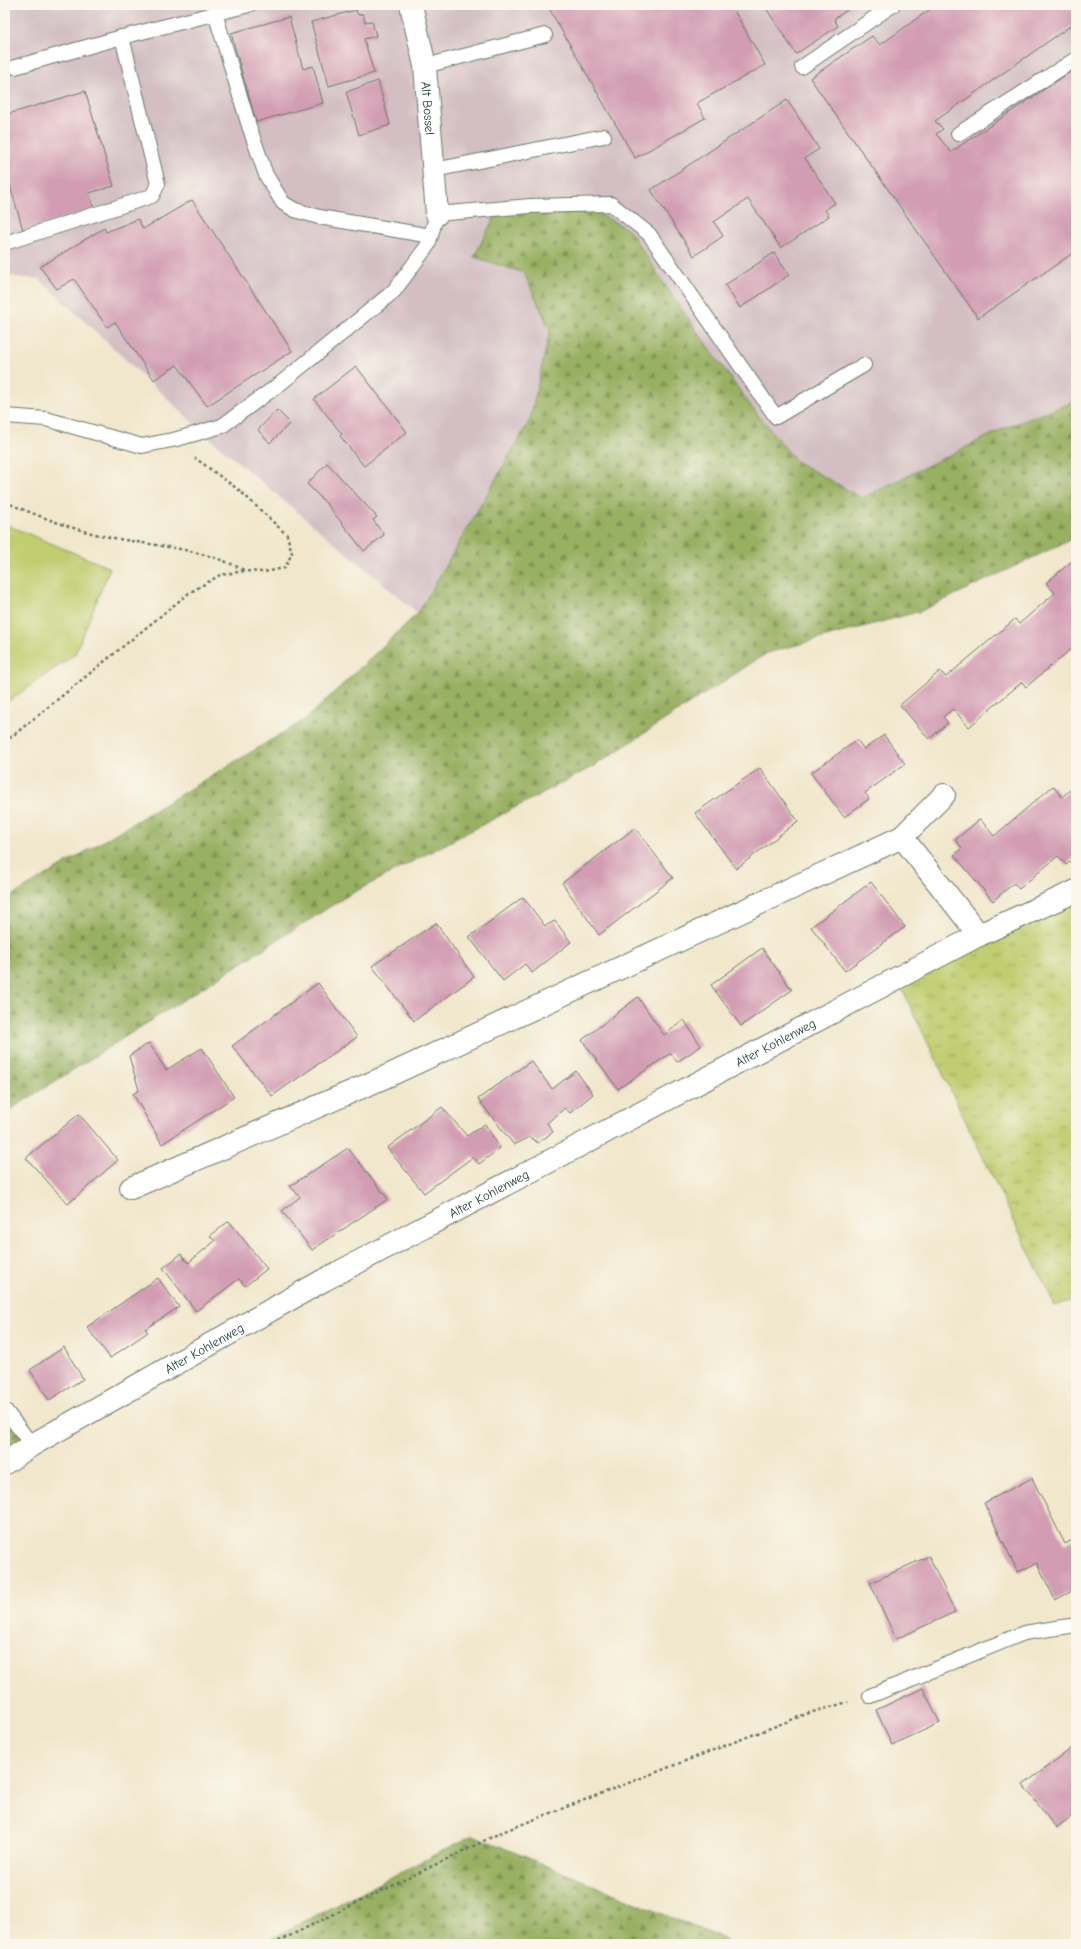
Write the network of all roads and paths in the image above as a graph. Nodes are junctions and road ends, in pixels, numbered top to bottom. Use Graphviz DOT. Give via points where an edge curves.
graph roads {
  1 [pos="249,5"];
  2 [pos="411,5"];
  3 [pos="894,5"];
  4 [pos="215,13"];
  5 [pos="545,35"];
  6 [pos="122,37"];
  7 [pos="1076,59"];
  8 [pos="425,66"];
  9 [pos="15,67"];
  10 [pos="802,67"];
  11 [pos="958,134"];
  12 [pos="604,136"];
  13 [pos="434,170"];
  14 [pos="437,214"];
  15 [pos="430,236"];
  16 [pos="5,243"];
  17 [pos="864,365"];
  18 [pos="5,416"];
  19 [pos="176,439"];
  20 [pos="5,502"];
  21 [pos="244,571"];
  22 [pos="5,742"];
  23 [pos="944,795"];
  24 [pos="902,837"];
  25 [pos="1076,891"];
  26 [pos="979,935"];
  27 [pos="131,1188"];
  28 [pos="5,1410"];
  29 [pos="32,1445"];
  30 [pos="5,1463"];
  31 [pos="1076,1625"];
  32 [pos="870,1696"];
  33 [pos="273,1944"];
  1 -- 4 [label="lane"];
  2 -- 8 [label="street, Alt Bossel"];
  3 -- 10 [label="lane"];
  4 -- 6 [label="lane"];
  4 -- 15 [label="lane" via="266,174 283,203 295,210 319,217"];
  5 -- 8 [label="lane"];
  6 -- 9 [label="lane"];
  6 -- 16 [label="lane" via="158,184 152,196"];
  7 -- 11 [label="lane"];
  8 -- 13 [label="street, Alt Bossel"];
  12 -- 13 [label="lane"];
  13 -- 14 [label="street, Alt Bossel"];
  14 -- 15 [label="lane"];
  14 -- 17 [label="lane" via="530,206 611,204 649,234 776,417"];
  15 -- 19 [label="lane" via="428,244 394,291 337,339 222,426"];
  18 -- 19 [label="lane" via="46,418 142,446"];
  19 -- 21 [label="path" via="201,464 239,490 288,535 292,553 285,568 264,572"];
  20 -- 21 [label="path" via="55,522 108,537 193,550 225,560"];
  21 -- 22 [label="path" via="220,575 190,593"];
  23 -- 24 [label="street"];
  24 -- 26 [label="street"];
  24 -- 27 [label="street" via="392,1074"];
  25 -- 26 [label="street, Alter Kohlenweg"];
  26 -- 29 [label="street, Alter Kohlenweg" via="324,1280"];
  28 -- 29 [label="lane"];
  29 -- 30 [label="street, Alter Kohlenweg"];
  31 -- 32 [label="lane" via="1024,1633"];
  32 -- 33 [label="path" via="809,1713 502,1832"];
}
